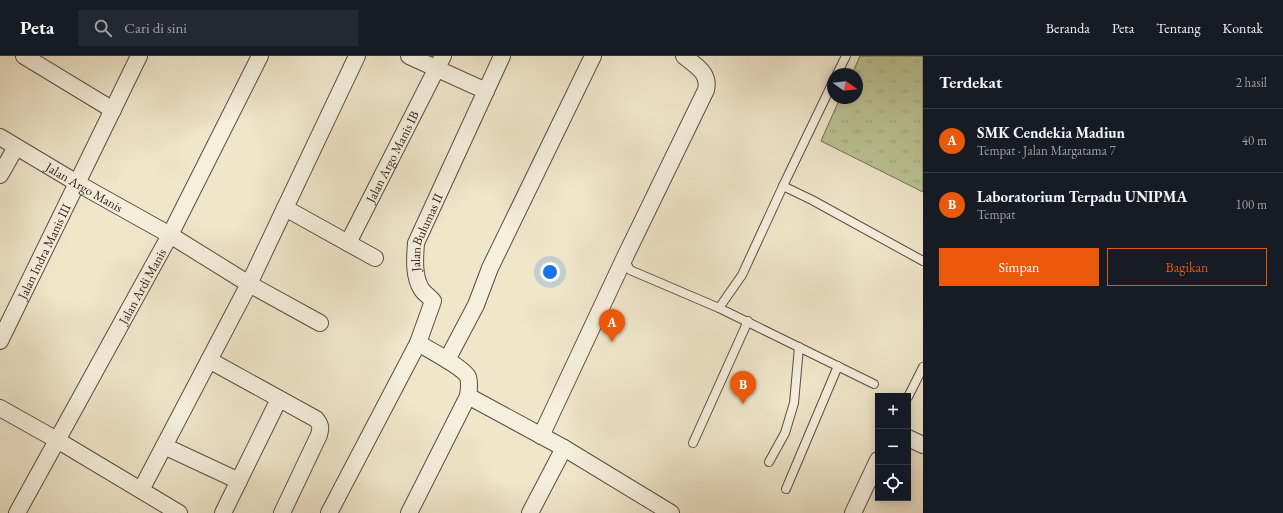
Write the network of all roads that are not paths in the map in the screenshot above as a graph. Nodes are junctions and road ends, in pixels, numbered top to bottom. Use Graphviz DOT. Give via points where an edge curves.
graph roads {
  1 [pos="24,56"];
  2 [pos="138,56"];
  3 [pos="260,56"];
  4 [pos="357,56"];
  5 [pos="409,56"];
  6 [pos="502,56"];
  7 [pos="593,56"];
  8 [pos="684,56"];
  9 [pos="846,56"];
  10 [pos="45,62"];
  11 [pos="440,63"];
  12 [pos="840,68"];
  13 [pos="486,91"];
  14 [pos="827,94"];
  15 [pos="113,110"];
  16 [pos="0,137"];
  17 [pos="16,147"];
  18 [pos="0,175"];
  19 [pos="77,183"];
  20 [pos="783,186"];
  21 [pos="285,208"];
  22 [pos="170,235"];
  23 [pos="348,243"];
  24 [pos="374,258"];
  25 [pos="624,259"];
  26 [pos="923,261"];
  27 [pos="249,284"];
  28 [pos="720,308"];
  29 [pos="748,321"];
  30 [pos="320,323"];
  31 [pos="0,341"];
  32 [pos="418,343"];
  33 [pos="799,347"];
  34 [pos="209,360"];
  35 [pos="447,360"];
  36 [pos="838,366"];
  37 [pos="923,366"];
  38 [pos="874,384"];
  39 [pos="910,393"];
  40 [pos="468,396"];
  41 [pos="280,398"];
  42 [pos="0,408"];
  43 [pos="540,436"];
  44 [pos="911,439"];
  45 [pos="57,440"];
  46 [pos="693,443"];
  47 [pos="923,445"];
  48 [pos="164,446"];
  49 [pos="564,448"];
  50 [pos="769,462"];
  51 [pos="876,465"];
  52 [pos="239,480"];
  53 [pos="786,489"];
  54 [pos="141,490"];
  55 [pos="654,509"];
  56 [pos="857,512"];
  57 [pos="17,513"];
  58 [pos="179,513"];
  59 [pos="223,513"];
  60 [pos="282,513"];
  61 [pos="329,513"];
  62 [pos="409,513"];
  63 [pos="530,513"];
  64 [pos="671,513"];
  1 -- 10 [label="street"];
  2 -- 15 [label="street, Jalan Indra Manis III"];
  3 -- 22 [label="street, Jalan Ardi Manis"];
  4 -- 21 [label="street"];
  5 -- 11 [label="street"];
  6 -- 13 [label="street, Jalan Bulumas II"];
  7 -- 35 [label="street" via="490,268 476,305"];
  8 -- 25 [label="street" via="706,75 708,84"];
  9 -- 12 [label="lane"];
  10 -- 15 [label="street"];
  11 -- 13 [label="street"];
  11 -- 23 [label="street, Jalan Argo Manis IB"];
  13 -- 32 [label="street, Jalan Bulumas II" via="416,243 414,260 417,277 421,288 433,301"];
  14 -- 20 [label="lane"];
  15 -- 19 [label="street, Jalan Indra Manis III"];
  16 -- 17 [label="street, Jalan Argo Manis"];
  17 -- 18 [label="street"];
  17 -- 19 [label="street, Jalan Argo Manis"];
  19 -- 22 [label="street, Jalan Argo Manis"];
  19 -- 31 [label="street, Jalan Indra Manis III"];
  20 -- 26 [label="lane"];
  20 -- 28 [label="lane" via="742,275"];
  21 -- 23 [label="street"];
  21 -- 27 [label="street"];
  22 -- 27 [label="street, Jalan Argo Manis"];
  22 -- 45 [label="street, Jalan Ardi Manis"];
  23 -- 24 [label="street"];
  25 -- 28 [label="lane" via="630,270"];
  25 -- 43 [label="street"];
  27 -- 30 [label="street, Jalan Argo Manis"];
  27 -- 34 [label="street"];
  28 -- 29 [label="lane"];
  29 -- 33 [label="lane"];
  29 -- 46 [label="lane"];
  32 -- 35 [label="street"];
  32 -- 61 [label="street, Jalan Bulumas II"];
  33 -- 36 [label="lane"];
  33 -- 50 [label="lane" via="794,403 785,434"];
  34 -- 41 [label="street"];
  34 -- 48 [label="street"];
  35 -- 40 [label="street" via="468,376"];
  36 -- 38 [label="lane"];
  36 -- 53 [label="lane"];
  37 -- 39 [label="lane"];
  40 -- 43 [label="street"];
  40 -- 62 [label="street"];
  41 -- 52 [label="street"];
  41 -- 60 [label="street" via="316,419 321,427"];
  42 -- 45 [label="street"];
  43 -- 49 [label="street"];
  44 -- 47 [label="street"];
  45 -- 54 [label="street"];
  45 -- 57 [label="street, Jalan Ardi Manis"];
  48 -- 52 [label="street"];
  48 -- 54 [label="street"];
  49 -- 55 [label="street"];
  49 -- 63 [label="street"];
  51 -- 56 [label="street"];
  52 -- 59 [label="street"];
  54 -- 58 [label="street"];
  55 -- 64 [label="street"];
}
